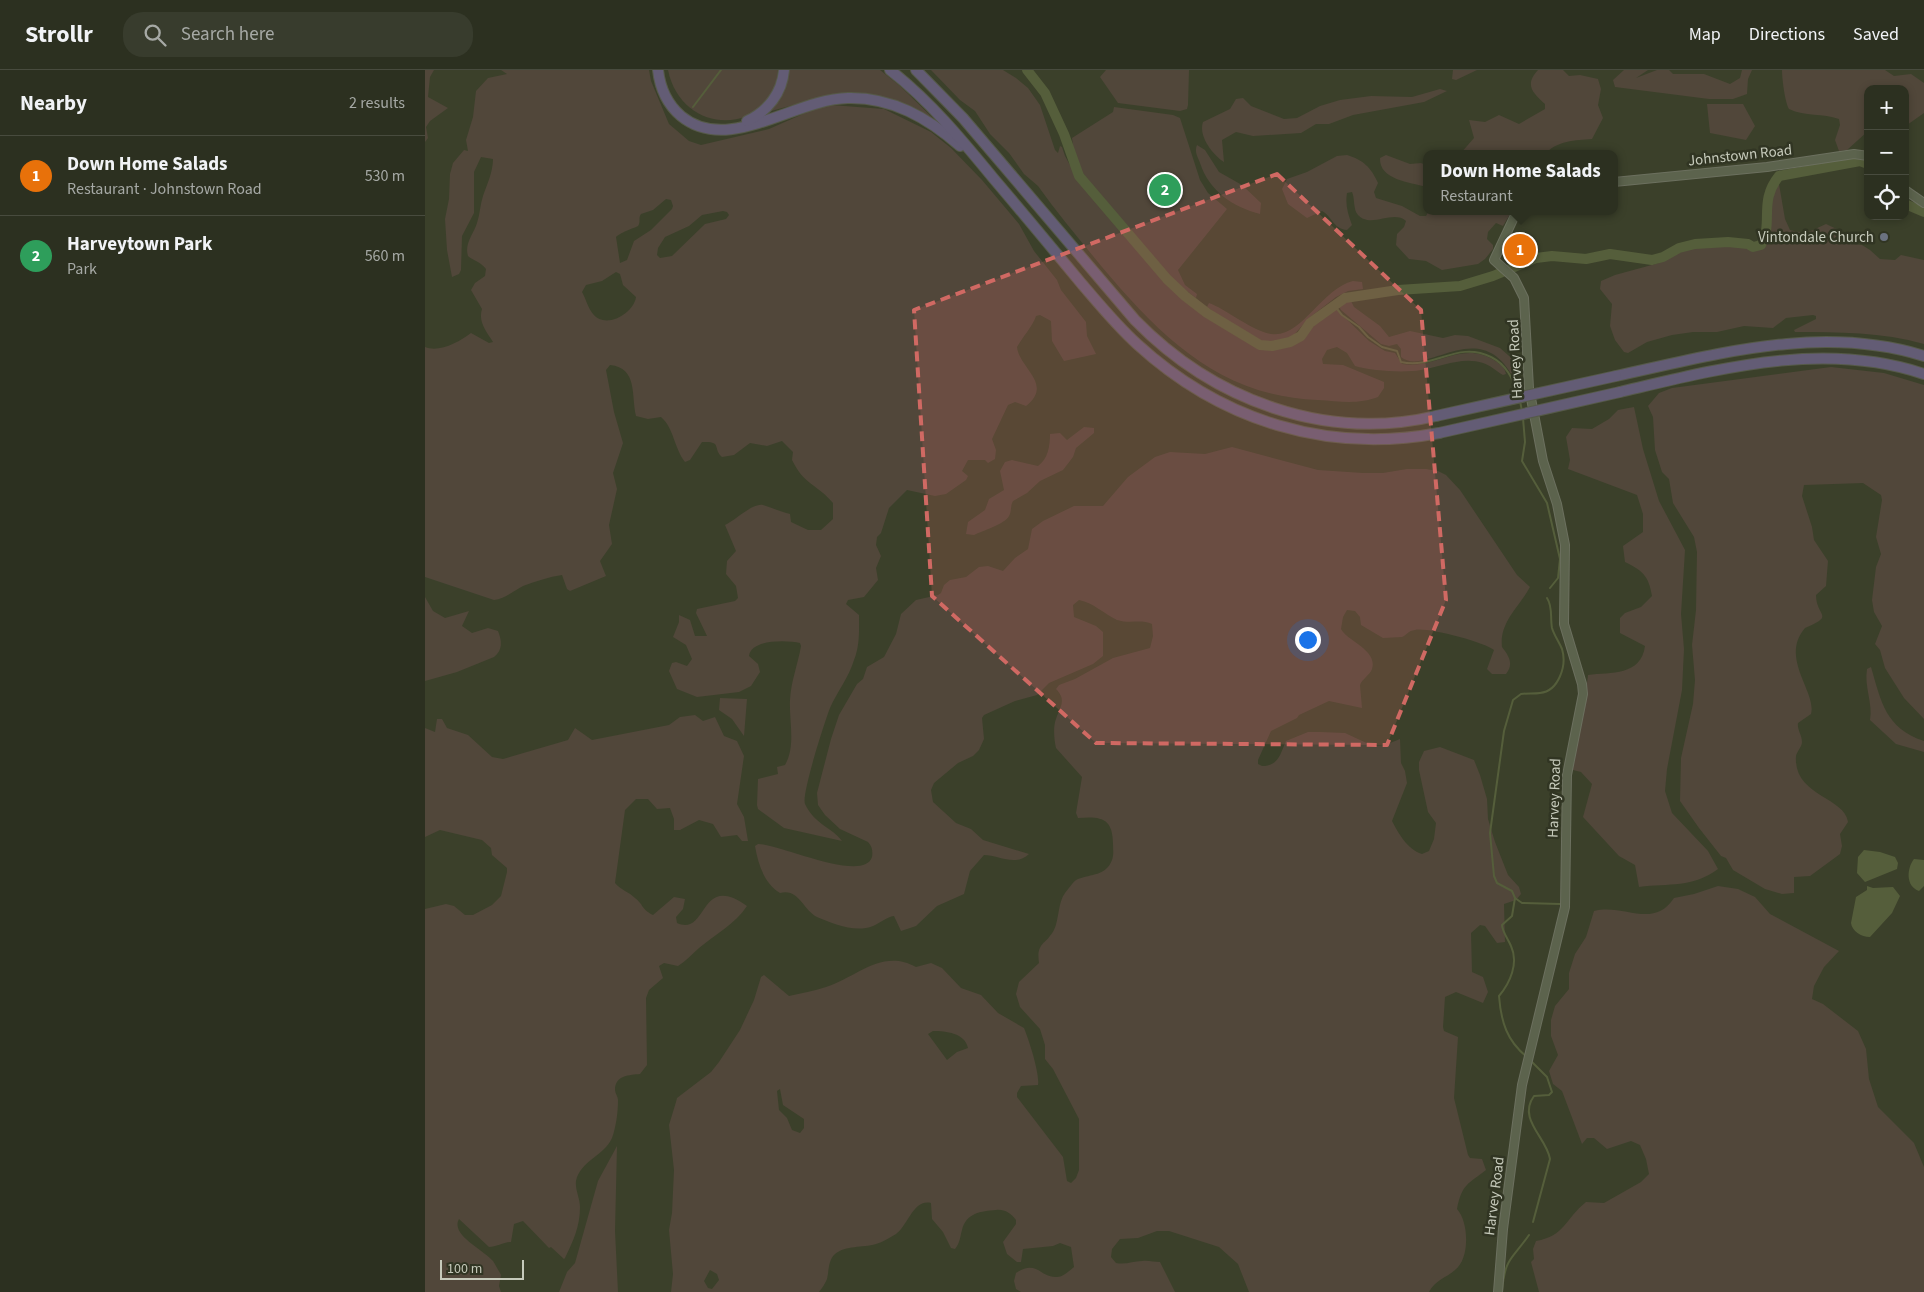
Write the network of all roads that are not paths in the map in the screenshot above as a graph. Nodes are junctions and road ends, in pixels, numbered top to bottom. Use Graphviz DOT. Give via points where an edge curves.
graph roads {
  1 [pos="658,70"];
  2 [pos="663,70"];
  3 [pos="784,70"];
  4 [pos="890,70"];
  5 [pos="916,70"];
  6 [pos="1864,155"];
  7 [pos="983,165"];
  8 [pos="1618,182"];
  9 [pos="1909,193"];
  10 [pos="1924,203"];
  11 [pos="1515,215"];
  12 [pos="1924,356"];
  13 [pos="1924,374"];
  14 [pos="1498,1292"];
  1 -- 7 [label="highway" via="661,88 674,109 693,124 709,130 736,130 827,100 867,99 895,105 927,120"];
  2 -- 3 [label="highway" via="668,92 682,110 696,120 721,126 746,122 766,109 779,89"];
  4 -- 7 [label="highway" via="930,106"];
  5 -- 12 [label="highway, bridge" via="963,118 1135,320 1163,347 1196,371 1251,400 1308,418 1368,424 1404,422 1715,354 1784,343 1871,344"];
  6 -- 8 [label="street, Johnstown Road"];
  7 -- 13 [label="highway, bridge" via="1135,343 1167,369 1209,397 1265,423 1324,437 1385,440 1439,433 1743,365 1833,359"];
  9 -- 10 [label="street"];
  11 -- 14 [label="street, Harvey Road" via="1494,260 1511,275 1524,298 1529,388 1543,461 1561,519 1566,562 1563,616 1583,694 1567,776 1565,907 1528,1057 1503,1229"];
}
